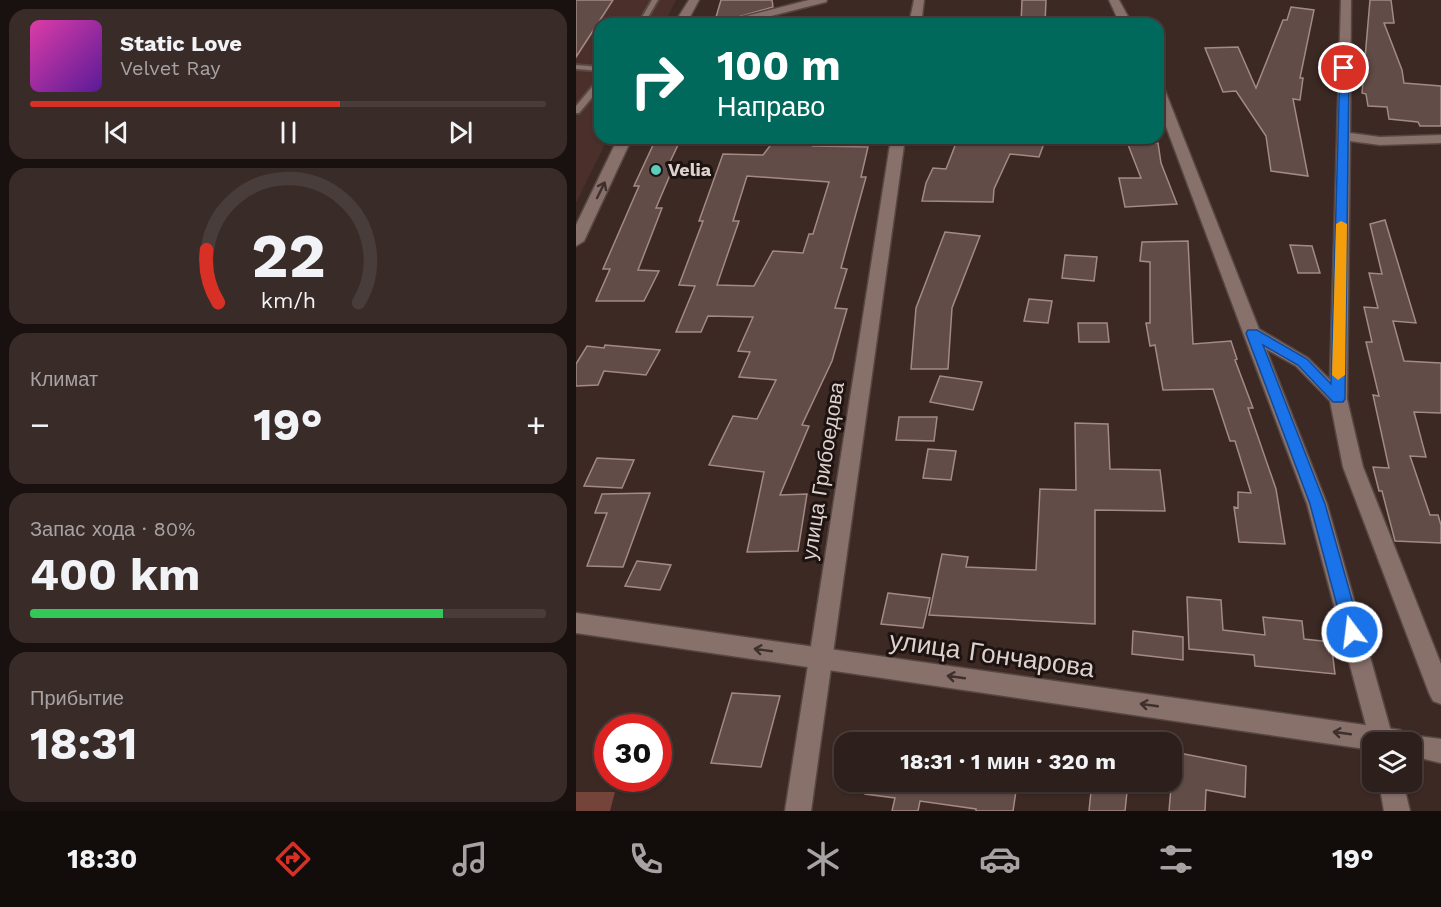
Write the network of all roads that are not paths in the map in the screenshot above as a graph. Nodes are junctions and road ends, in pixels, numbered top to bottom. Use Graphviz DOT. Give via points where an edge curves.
graph roads {
  1 [pos="655,0"];
  2 [pos="694,0"];
  3 [pos="822,0"];
  4 [pos="919,0"];
  5 [pos="1113,0"];
  6 [pos="1346,0"];
  7 [pos="644,18"];
  8 [pos="684,18"];
  9 [pos="751,18"];
  10 [pos="916,18"];
  11 [pos="1123,18"];
  12 [pos="576,67"];
  13 [pos="594,68"];
  14 [pos="594,90"];
  15 [pos="1164,104"];
  16 [pos="576,111"];
  17 [pos="1343,136"];
  18 [pos="1441,140"];
  19 [pos="622,144"];
  20 [pos="897,144"];
  21 [pos="576,241"];
  22 [pos="1252,333"];
  23 [pos="1338,399"];
  24 [pos="576,623"];
  25 [pos="819,658"];
  26 [pos="1441,693"];
  27 [pos="1385,732"];
  28 [pos="1362,737"];
  29 [pos="1422,747"];
  30 [pos="1441,751"];
  31 [pos="1393,792"];
  32 [pos="798,811"];
  33 [pos="1397,811"];
  1 -- 7 [label="lane"];
  2 -- 8 [label="street"];
  3 -- 9 [label="street"];
  4 -- 10 [label="street"];
  5 -- 11 [label="street"];
  6 -- 17 [label="street"];
  12 -- 13 [label="lane"];
  14 -- 16 [label="lane"];
  15 -- 22 [label="street"];
  17 -- 18 [label="street" via="1380,141"];
  17 -- 23 [label="street"];
  21 -- 19 [label="street, one-way"];
  20 -- 25 [label="street, улица Грибоедова"];
  22 -- 23 [label="street" via="1302,362"];
  22 -- 27 [label="street" via="1317,504"];
  23 -- 26 [label="street" via="1353,467"];
  25 -- 24 [label="street, улица Гончарова, one-way"];
  28 -- 25 [label="street, улица Гончарова, one-way"];
  25 -- 32 [label="street, улица Грибоедова"];
  29 -- 30 [label="street"];
  31 -- 33 [label="street"];
}
